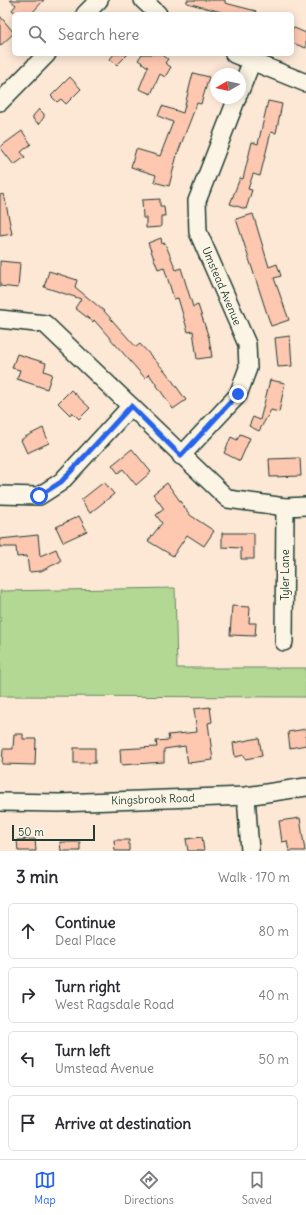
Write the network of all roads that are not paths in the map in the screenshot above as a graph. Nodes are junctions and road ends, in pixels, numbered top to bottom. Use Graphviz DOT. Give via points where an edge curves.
graph roads {
  1 [pos="99,0"];
  2 [pos="143,0"];
  3 [pos="87,12"];
  4 [pos="156,12"];
  5 [pos="44,56"];
  6 [pos="239,56"];
  7 [pos="252,61"];
  8 [pos="246,76"];
  9 [pos="306,83"];
  10 [pos="0,102"];
  11 [pos="235,104"];
  12 [pos="0,319"];
  13 [pos="131,406"];
  14 [pos="181,456"];
  15 [pos="0,496"];
  16 [pos="306,506"];
  17 [pos="285,507"];
  18 [pos="284,642"];
  19 [pos="306,787"];
  20 [pos="246,796"];
  21 [pos="0,802"];
  22 [pos="250,851"];
  1 -- 3 [label="street"];
  2 -- 4 [label="street"];
  5 -- 10 [label="street"];
  6 -- 7 [label="street"];
  7 -- 8 [label="street"];
  7 -- 9 [label="street"];
  11 -- 14 [label="street, Umstead Avenue" via="197,201 198,232 247,344 248,368 238,394"];
  12 -- 13 [label="street" via="45,324"];
  13 -- 14 [label="street"];
  13 -- 15 [label="street" via="61,482 39,496"];
  14 -- 17 [label="street" via="228,499"];
  16 -- 17 [label="street"];
  17 -- 18 [label="street, Tyler Lane"];
  19 -- 20 [label="street, Kingsbrook Road"];
  20 -- 21 [label="street, Kingsbrook Road" via="59,803"];
  20 -- 22 [label="street"];
}
